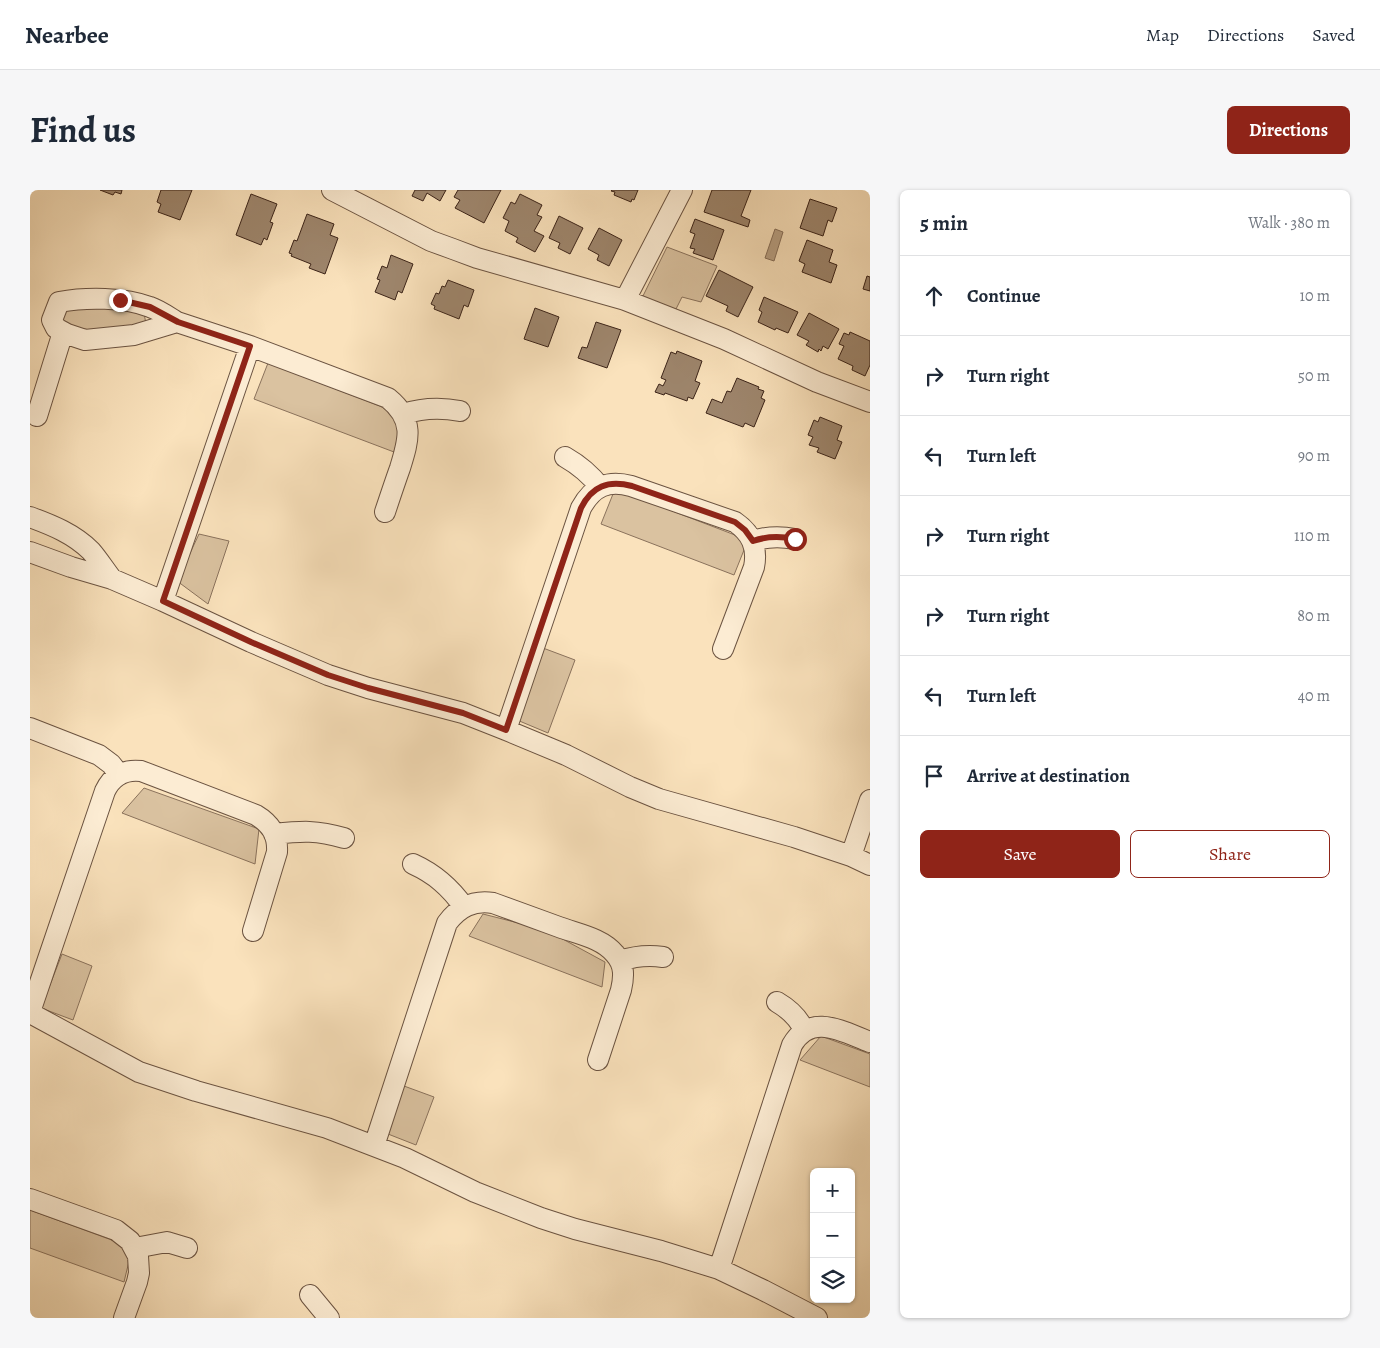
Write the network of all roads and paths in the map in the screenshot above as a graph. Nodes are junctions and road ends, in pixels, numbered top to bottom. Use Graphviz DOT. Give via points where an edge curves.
graph roads {
  1 [pos="332,190"];
  2 [pos="682,190"];
  3 [pos="625,300"];
  4 [pos="178,322"];
  5 [pos="63,332"];
  6 [pos="250,346"];
  7 [pos="870,402"];
  8 [pos="460,411"];
  9 [pos="403,414"];
  10 [pos="37,416"];
  11 [pos="564,457"];
  12 [pos="600,487"];
  13 [pos="385,512"];
  14 [pos="30,517"];
  15 [pos="795,539"];
  16 [pos="753,541"];
  17 [pos="30,552"];
  18 [pos="112,579"];
  19 [pos="163,601"];
  20 [pos="723,649"];
  21 [pos="30,728"];
  22 [pos="506,730"];
  23 [pos="119,774"];
  24 [pos="870,800"];
  25 [pos="274,834"];
  26 [pos="344,838"];
  27 [pos="851,856"];
  28 [pos="413,864"];
  29 [pos="870,865"];
  30 [pos="464,906"];
  31 [pos="253,930"];
  32 [pos="663,957"];
  33 [pos="620,961"];
  34 [pos="777,1002"];
  35 [pos="30,1012"];
  36 [pos="804,1030"];
  37 [pos="870,1042"];
  38 [pos="598,1060"];
  39 [pos="374,1146"];
  40 [pos="30,1199"];
  41 [pos="135,1248"];
  42 [pos="187,1248"];
  43 [pos="719,1269"];
  44 [pos="310,1295"];
  45 [pos="124,1318"];
  46 [pos="329,1318"];
  47 [pos="817,1318"];
  1 -- 3 [label="street" via="453,249"];
  2 -- 3 [label="street"];
  3 -- 7 [label="street"];
  4 -- 5 [label="street" via="134,335 85,340"];
  4 -- 5 [label="street" via="150,307 120,300 68,300 59,302 52,320"];
  4 -- 6 [label="street"];
  5 -- 10 [label="street"];
  6 -- 9 [label="street" via="378,394"];
  6 -- 19 [label="street"];
  8 -- 9 [label="street" via="430,408"];
  9 -- 13 [label="street" via="408,440"];
  11 -- 12 [label="street" via="576,463"];
  12 -- 16 [label="street" via="621,483 735,522"];
  12 -- 22 [label="street" via="592,492 581,508"];
  14 -- 18 [label="street" via="80,541"];
  15 -- 16 [label="street" via="773,536"];
  16 -- 20 [label="street" via="754,567"];
  17 -- 18 [label="street"];
  18 -- 19 [label="street"];
  19 -- 22 [label="street" via="328,675 463,713"];
  21 -- 23 [label="street" via="99,755"];
  22 -- 27 [label="street" via="659,799"];
  23 -- 25 [label="street" via="141,771 256,815 270,825"];
  23 -- 35 [label="street" via="105,791"];
  24 -- 27 [label="street"];
  25 -- 26 [label="street" via="306,831"];
  25 -- 31 [label="street" via="277,852"];
  27 -- 29 [label="street"];
  28 -- 30 [label="street" via="448,886"];
  30 -- 33 [label="street" via="483,901 493,903 599,942"];
  30 -- 39 [label="street" via="452,917 443,934"];
  32 -- 33 [label="street" via="652,955"];
  33 -- 38 [label="street" via="624,979"];
  34 -- 36 [label="street" via="795,1015"];
  35 -- 39 [label="street" via="146,1074 196,1092 326,1128"];
  36 -- 37 [label="street" via="829,1027"];
  36 -- 43 [label="street" via="792,1045"];
  39 -- 43 [label="street" via="541,1218"];
  40 -- 41 [label="street" via="116,1230"];
  41 -- 42 [label="street" via="166,1242"];
  41 -- 45 [label="street" via="138,1282"];
  43 -- 47 [label="street"];
  44 -- 46 [label="street"];
}
